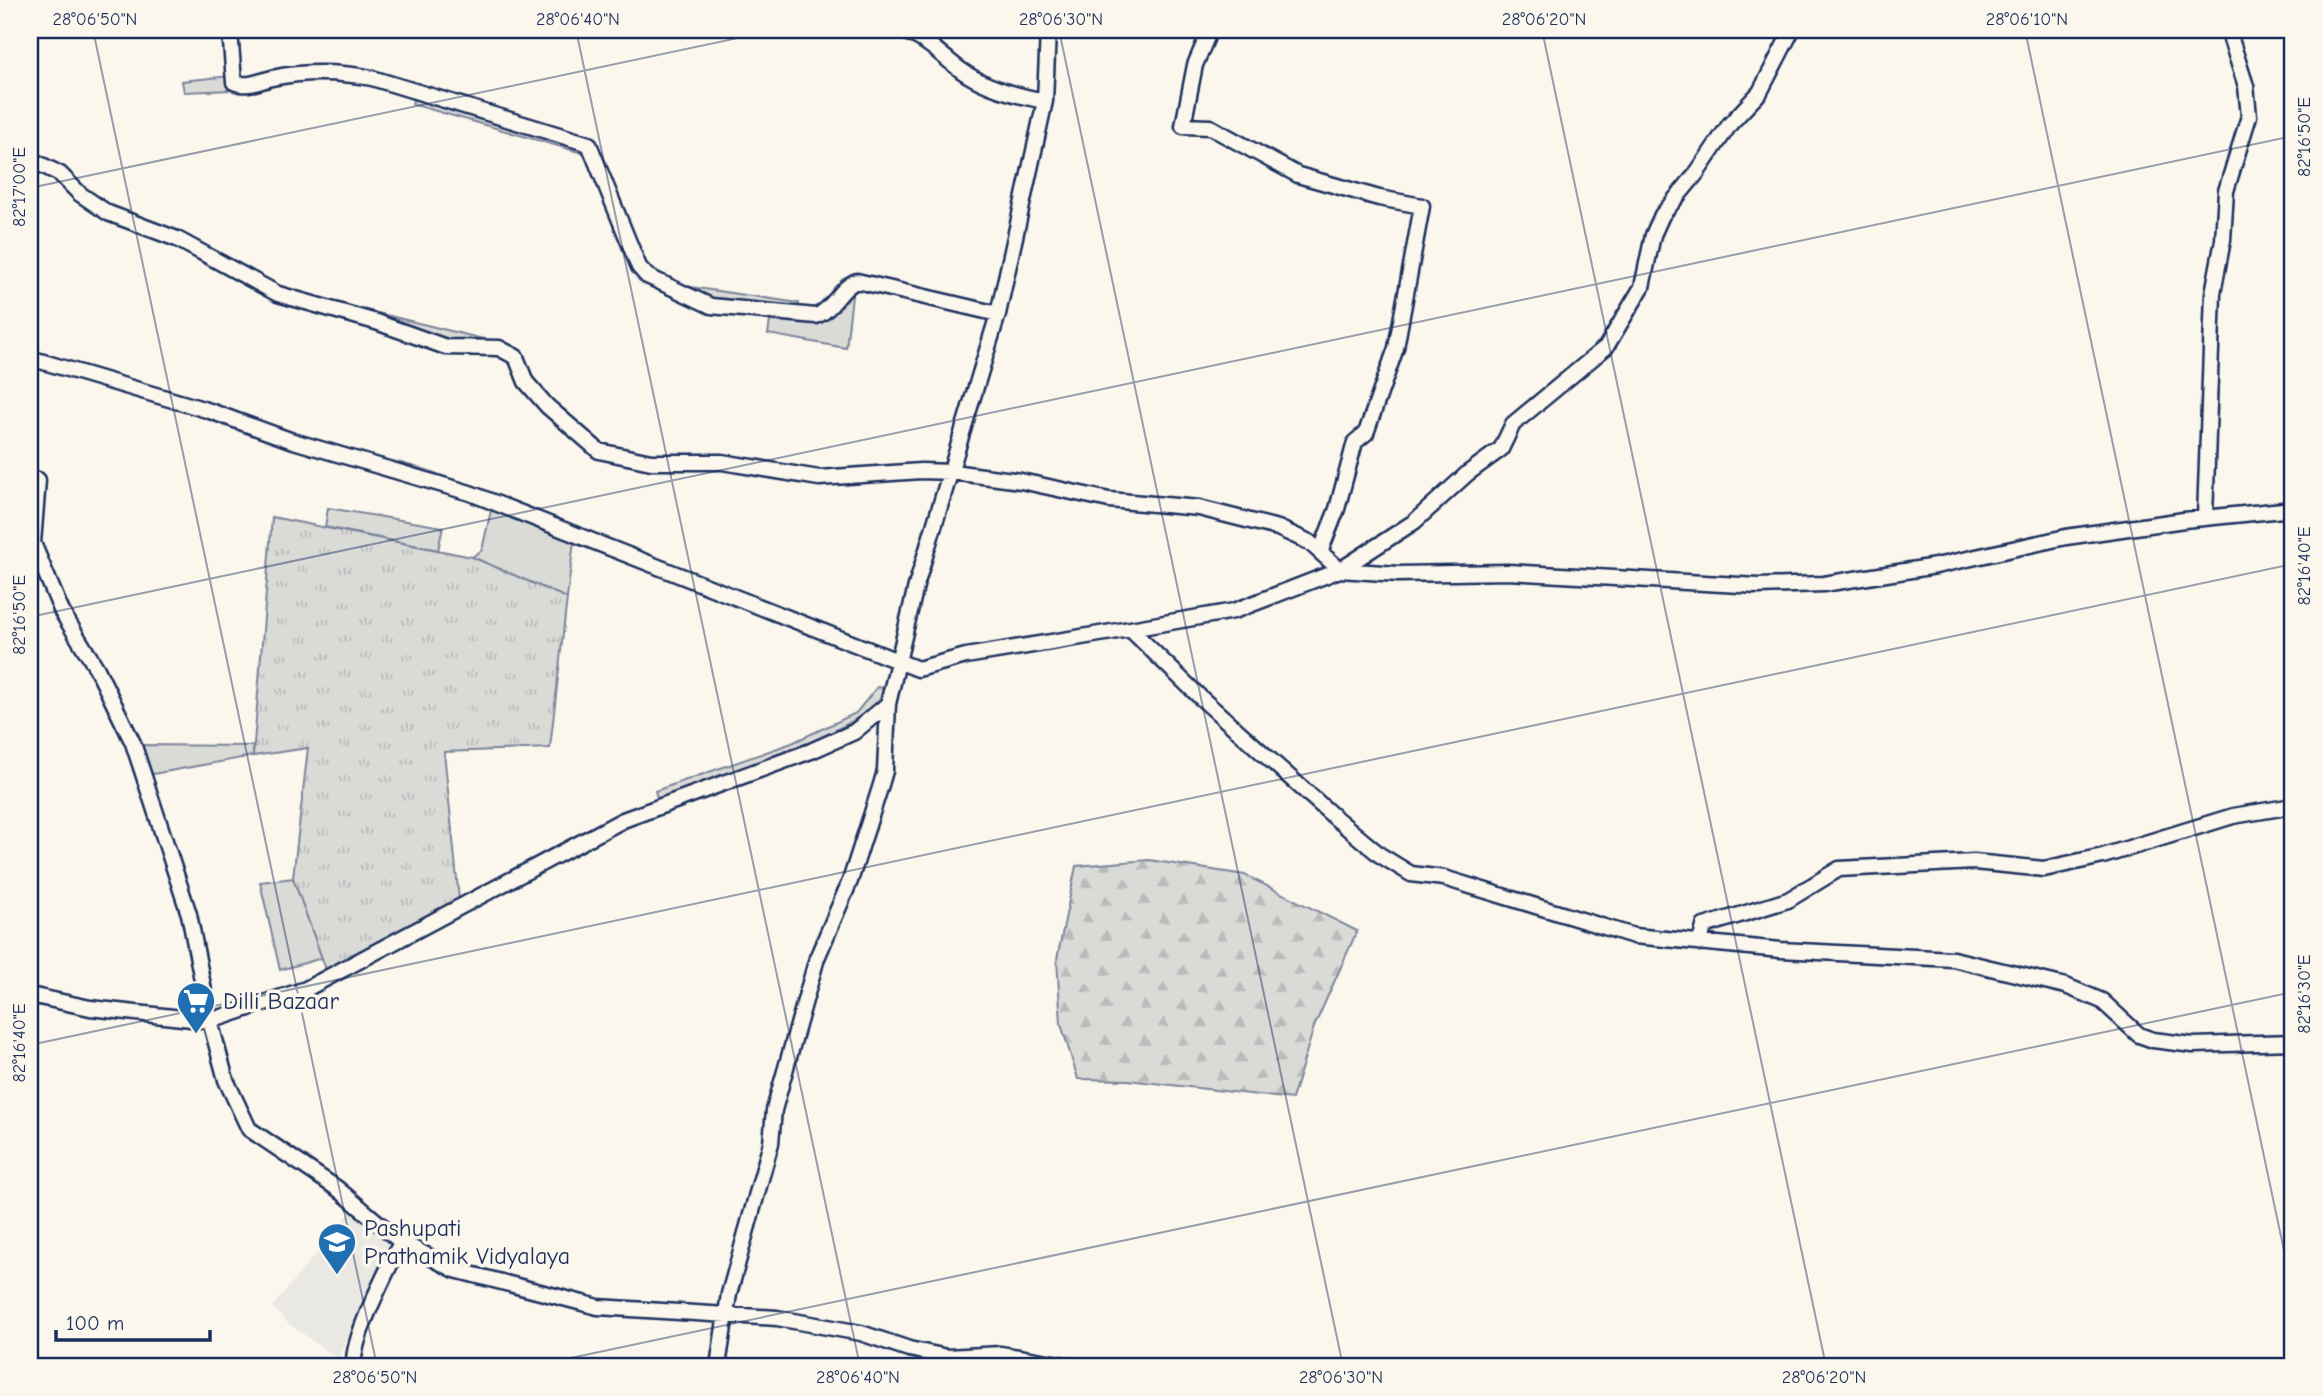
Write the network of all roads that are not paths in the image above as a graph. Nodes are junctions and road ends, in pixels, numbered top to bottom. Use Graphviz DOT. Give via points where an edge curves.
graph roads {
  1 [pos="230,30"];
  2 [pos="898,30"];
  3 [pos="1048,30"];
  4 [pos="1210,30"];
  5 [pos="1792,30"];
  6 [pos="2228,30"];
  7 [pos="1045,101"];
  8 [pos="30,159"];
  9 [pos="998,314"];
  10 [pos="30,358"];
  11 [pos="952,472"];
  12 [pos="30,478"];
  13 [pos="2293,509"];
  14 [pos="2205,517"];
  15 [pos="31,542"];
  16 [pos="1321,552"];
  17 [pos="1340,570"];
  18 [pos="1130,629"];
  19 [pos="898,659"];
  20 [pos="888,704"];
  21 [pos="2293,806"];
  22 [pos="1700,943"];
  23 [pos="30,995"];
  24 [pos="211,1021"];
  25 [pos="2293,1042"];
  26 [pos="401,1242"];
  27 [pos="726,1316"];
  28 [pos="354,1366"];
  29 [pos="718,1366"];
  30 [pos="1071,1366"];
  1 -- 9 [label="street" via="234,82 240,85 274,77 342,72 589,144 639,267 647,276 711,306 816,316 857,281"];
  2 -- 7 [label="street" via="918,35 965,73 1015,96"];
  3 -- 7 [label="street"];
  4 -- 16 [label="street" via="1195,65 1183,126 1210,127 1297,175 1422,206 1396,348 1366,433 1355,442"];
  5 -- 17 [label="street" via="1760,92 1730,124 1662,215 1642,287 1606,347 1534,404 1513,424 1501,449 1414,522"];
  6 -- 14 [label="street" via="2246,86 2249,116 2226,191 2213,293"];
  7 -- 9 [label="street"];
  8 -- 11 [label="street" via="60,174 108,213 177,239 278,295 446,346 499,348 516,358 526,382 547,406 599,452 651,462 722,462 819,478"];
  9 -- 11 [label="street"];
  10 -- 19 [label="street" via="470,493"];
  11 -- 16 [label="street" via="1109,500 1199,508 1278,528"];
  11 -- 19 [label="street"];
  12 -- 15 [label="street" via="38,480"];
  13 -- 14 [label="street"];
  14 -- 17 [label="street" via="2066,537 1936,566 1824,584"];
  15 -- 24 [label="street" via="62,612 97,669 133,743 189,914"];
  16 -- 17 [label="street"];
  17 -- 18 [label="street" via="1234,611"];
  18 -- 19 [label="street" via="966,656 918,669"];
  18 -- 22 [label="street" via="1332,815 1411,874 1444,878 1634,936"];
  19 -- 20 [label="street"];
  20 -- 24 [label="street" via="854,732 811,751 623,820 306,989"];
  20 -- 27 [label="street" via="885,771 850,881 817,958 774,1110 771,1143"];
  21 -- 22 [label="street" via="2233,816 2104,856 2044,869 1974,862 1839,869 1788,900 1704,926"];
  22 -- 25 [label="street" via="1953,959 2066,986 2102,1001 2139,1035 2153,1040 2193,1045"];
  23 -- 24 [label="street" via="90,1008"];
  24 -- 26 [label="street" via="226,1080 249,1129 338,1189"];
  26 -- 27 [label="street" via="455,1270 598,1307"];
  26 -- 28 [label="street" via="366,1321 353,1356"];
  27 -- 29 [label="street"];
  27 -- 30 [label="street" via="777,1318 861,1333 947,1357 1001,1353"];
}
